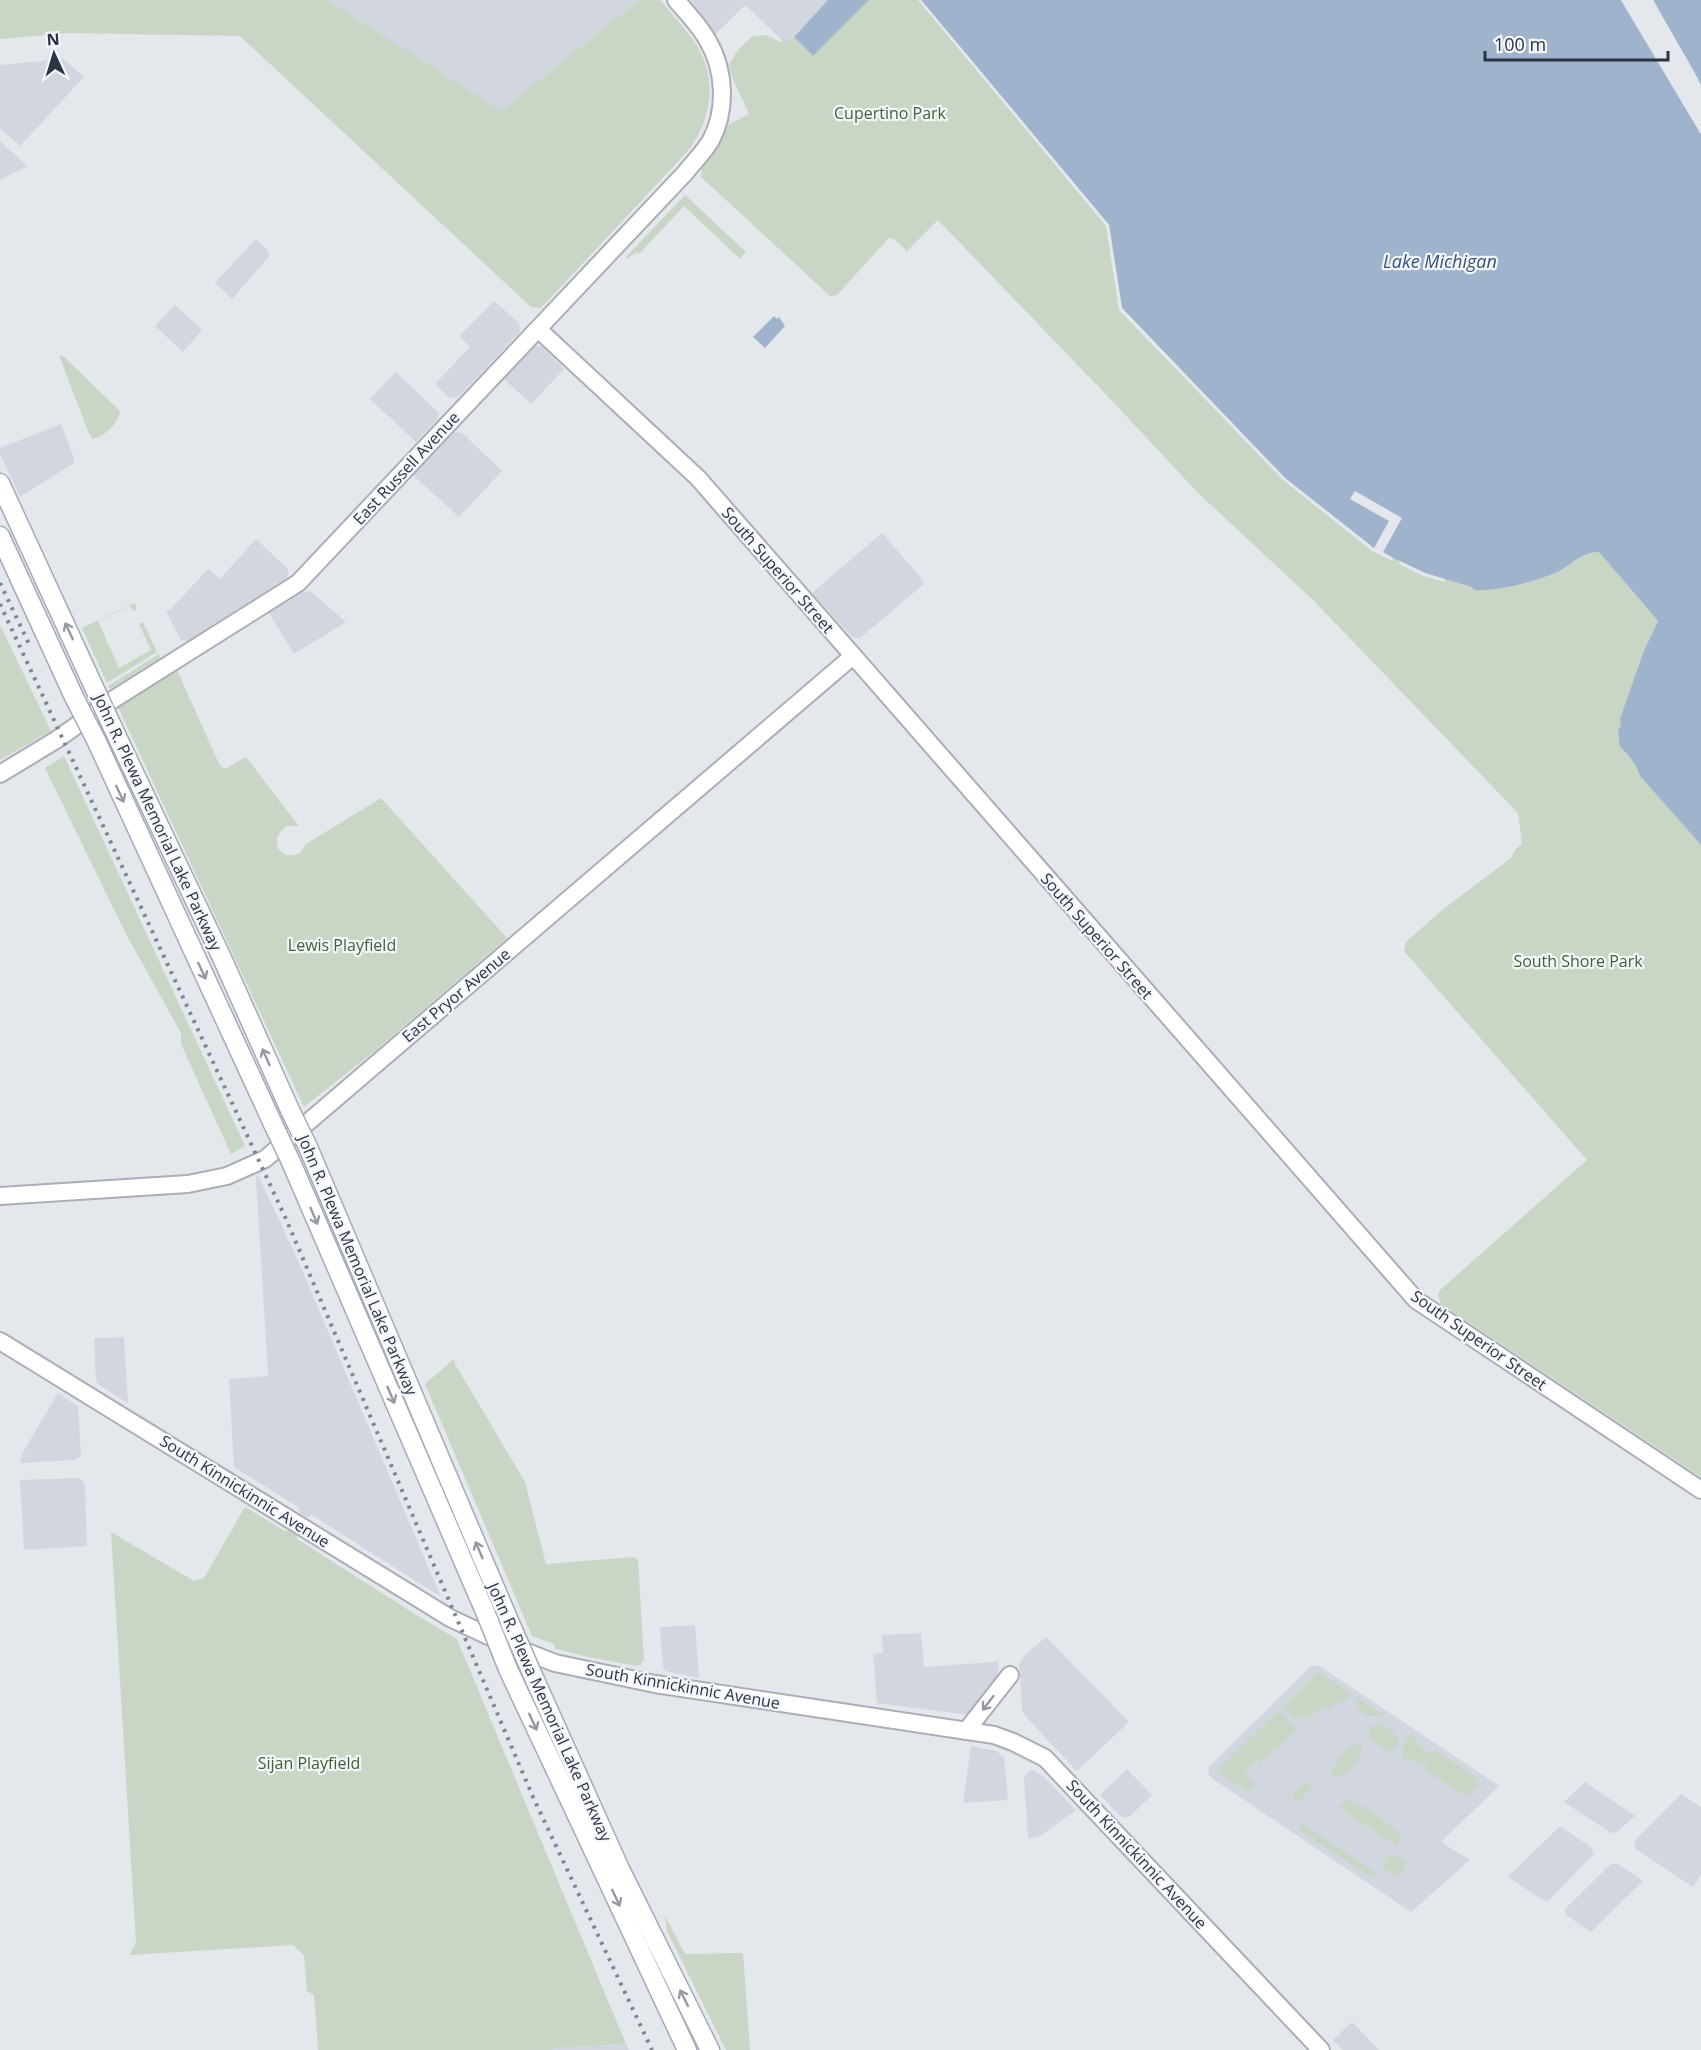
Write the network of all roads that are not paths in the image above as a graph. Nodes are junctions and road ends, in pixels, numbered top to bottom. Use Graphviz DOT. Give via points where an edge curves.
graph roads {
  1 [pos="676,0"];
  2 [pos="538,329"];
  3 [pos="0,483"];
  4 [pos="0,536"];
  5 [pos="853,656"];
  6 [pos="0,774"];
  7 [pos="0,1196"];
  8 [pos="0,1341"];
  9 [pos="1701,1490"];
  10 [pos="1010,1675"];
  11 [pos="966,1731"];
  12 [pos="687,2050"];
  13 [pos="710,2050"];
  14 [pos="1322,2050"];
  1 -- 2 [label="main road, East Russell Avenue" via="708,40 717,59 722,110 710,142"];
  2 -- 5 [label="main road, South Superior Street" via="699,478"];
  2 -- 6 [label="main road, East Russell Avenue" via="292,588"];
  13 -- 3 [label="main road, John R. Plewa Memorial Lake Parkway, one-way, bridge" via="620,1869 510,1623 308,1147"];
  4 -- 12 [label="main road, John R. Plewa Memorial Lake Parkway, one-way, bridge" via="291,1162 508,1669"];
  5 -- 7 [label="main road, East Pryor Avenue" via="265,1159 226,1176 188,1184"];
  5 -- 9 [label="main road, South Superior Street" via="1416,1300"];
  8 -- 11 [label="main road, South Kinnickinnic Avenue" via="450,1618 499,1641 555,1663 655,1684"];
  10 -- 11 [label="main road, one-way"];
  11 -- 14 [label="main road, South Kinnickinnic Avenue" via="994,1735 1045,1758"];
}
